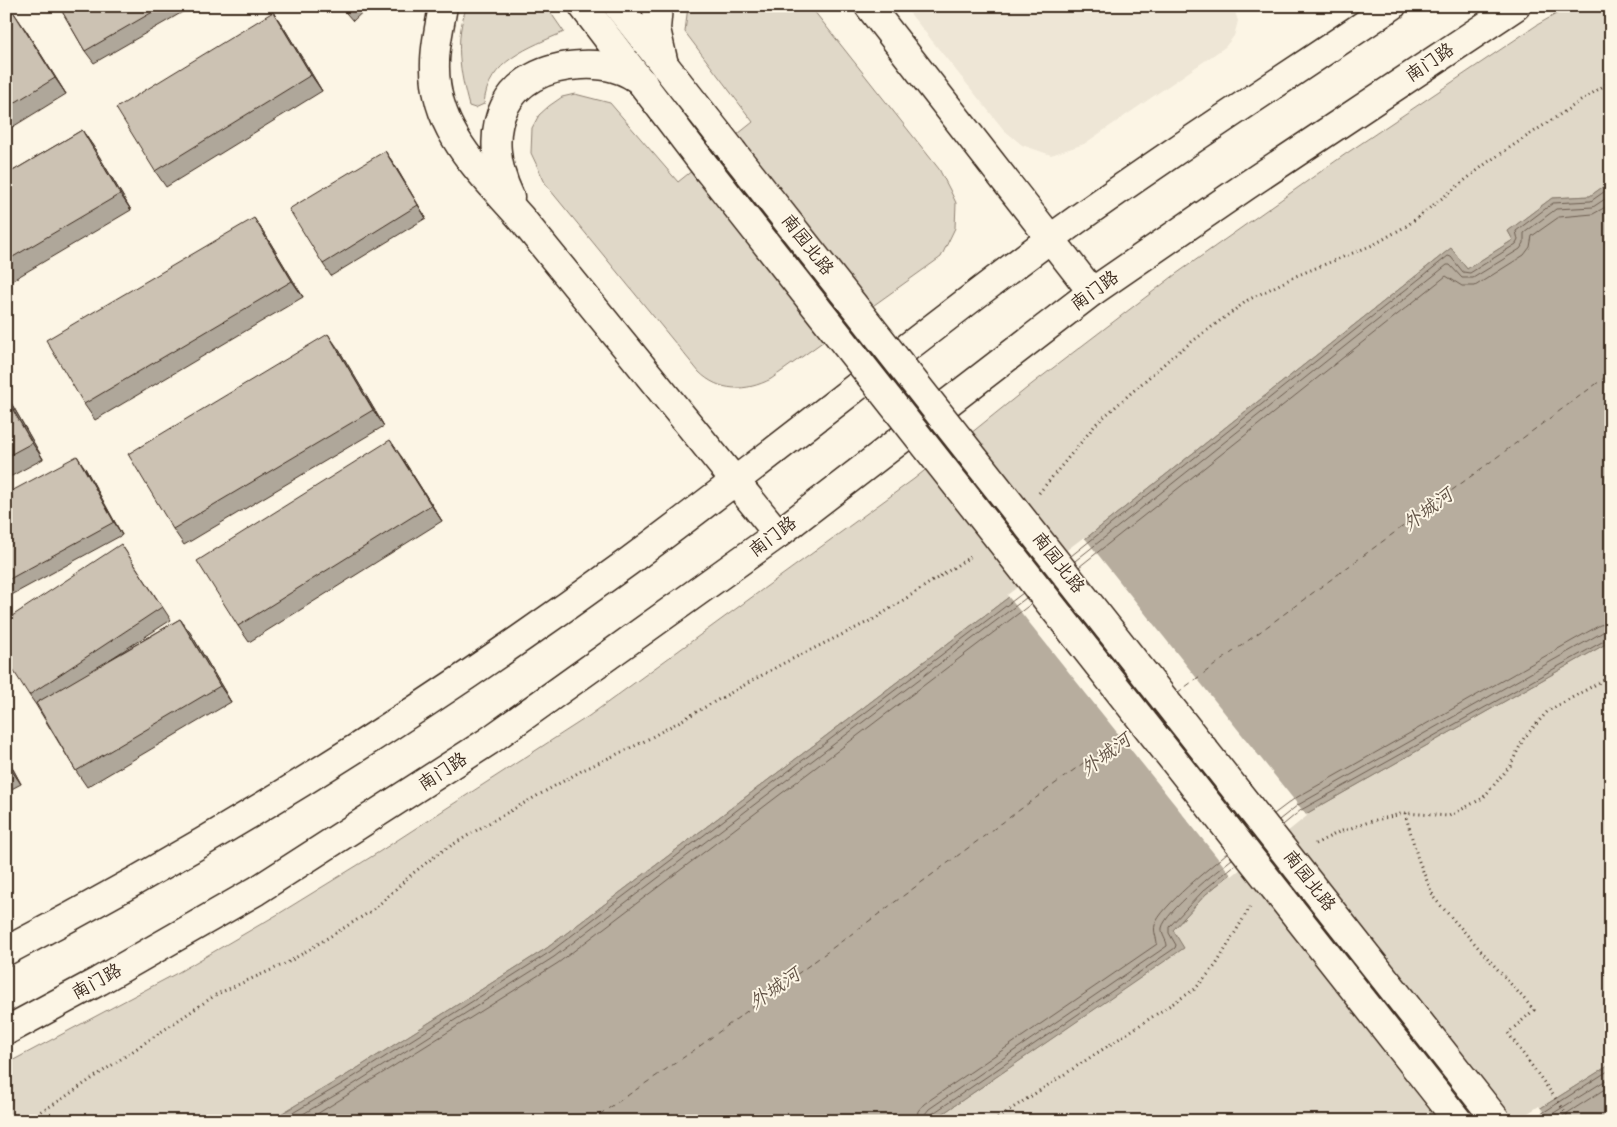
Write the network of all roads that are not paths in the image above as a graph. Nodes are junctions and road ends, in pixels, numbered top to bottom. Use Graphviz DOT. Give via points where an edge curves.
graph roads {
  1 [pos="443,6"];
  2 [pos="583,6"];
  3 [pos="618,6"];
  4 [pos="658,6"];
  5 [pos="869,6"];
  6 [pos="1392,6"];
  7 [pos="1516,6"];
  8 [pos="665,66"];
  9 [pos="642,82"];
  10 [pos="521,218"];
  11 [pos="1051,239"];
  12 [pos="1092,292"];
  13 [pos="734,480"];
  14 [pos="778,534"];
  15 [pos="6,951"];
  16 [pos="6,1031"];
  17 [pos="1458,1121"];
  18 [pos="1497,1121"];
  1 -- 10 [label="main road" via="434,61 441,113 471,160"];
  2 -- 9 [label="main road, 南园北路"];
  3 -- 8 [label="main road, 南园北路"];
  4 -- 8 [label="main road" via="656,29"];
  5 -- 11 [label="main road"];
  6 -- 11 [label="main road"];
  7 -- 12 [label="main road, 南门路"];
  8 -- 18 [label="main road, 南园北路, bridge"];
  9 -- 10 [label="main road" via="631,73 604,65 572,65 542,73 516,90 500,116 495,144 503,180"];
  9 -- 17 [label="main road, 南园北路, bridge"];
  10 -- 13 [label="main road"];
  11 -- 12 [label="main road"];
  11 -- 13 [label="main road"];
  12 -- 14 [label="main road, 南门路"];
  13 -- 14 [label="main road"];
  13 -- 15 [label="main road" via="629,561 530,631 357,746 221,832"];
  14 -- 16 [label="main road, 南门路" via="564,689 386,810 247,896"];
}
